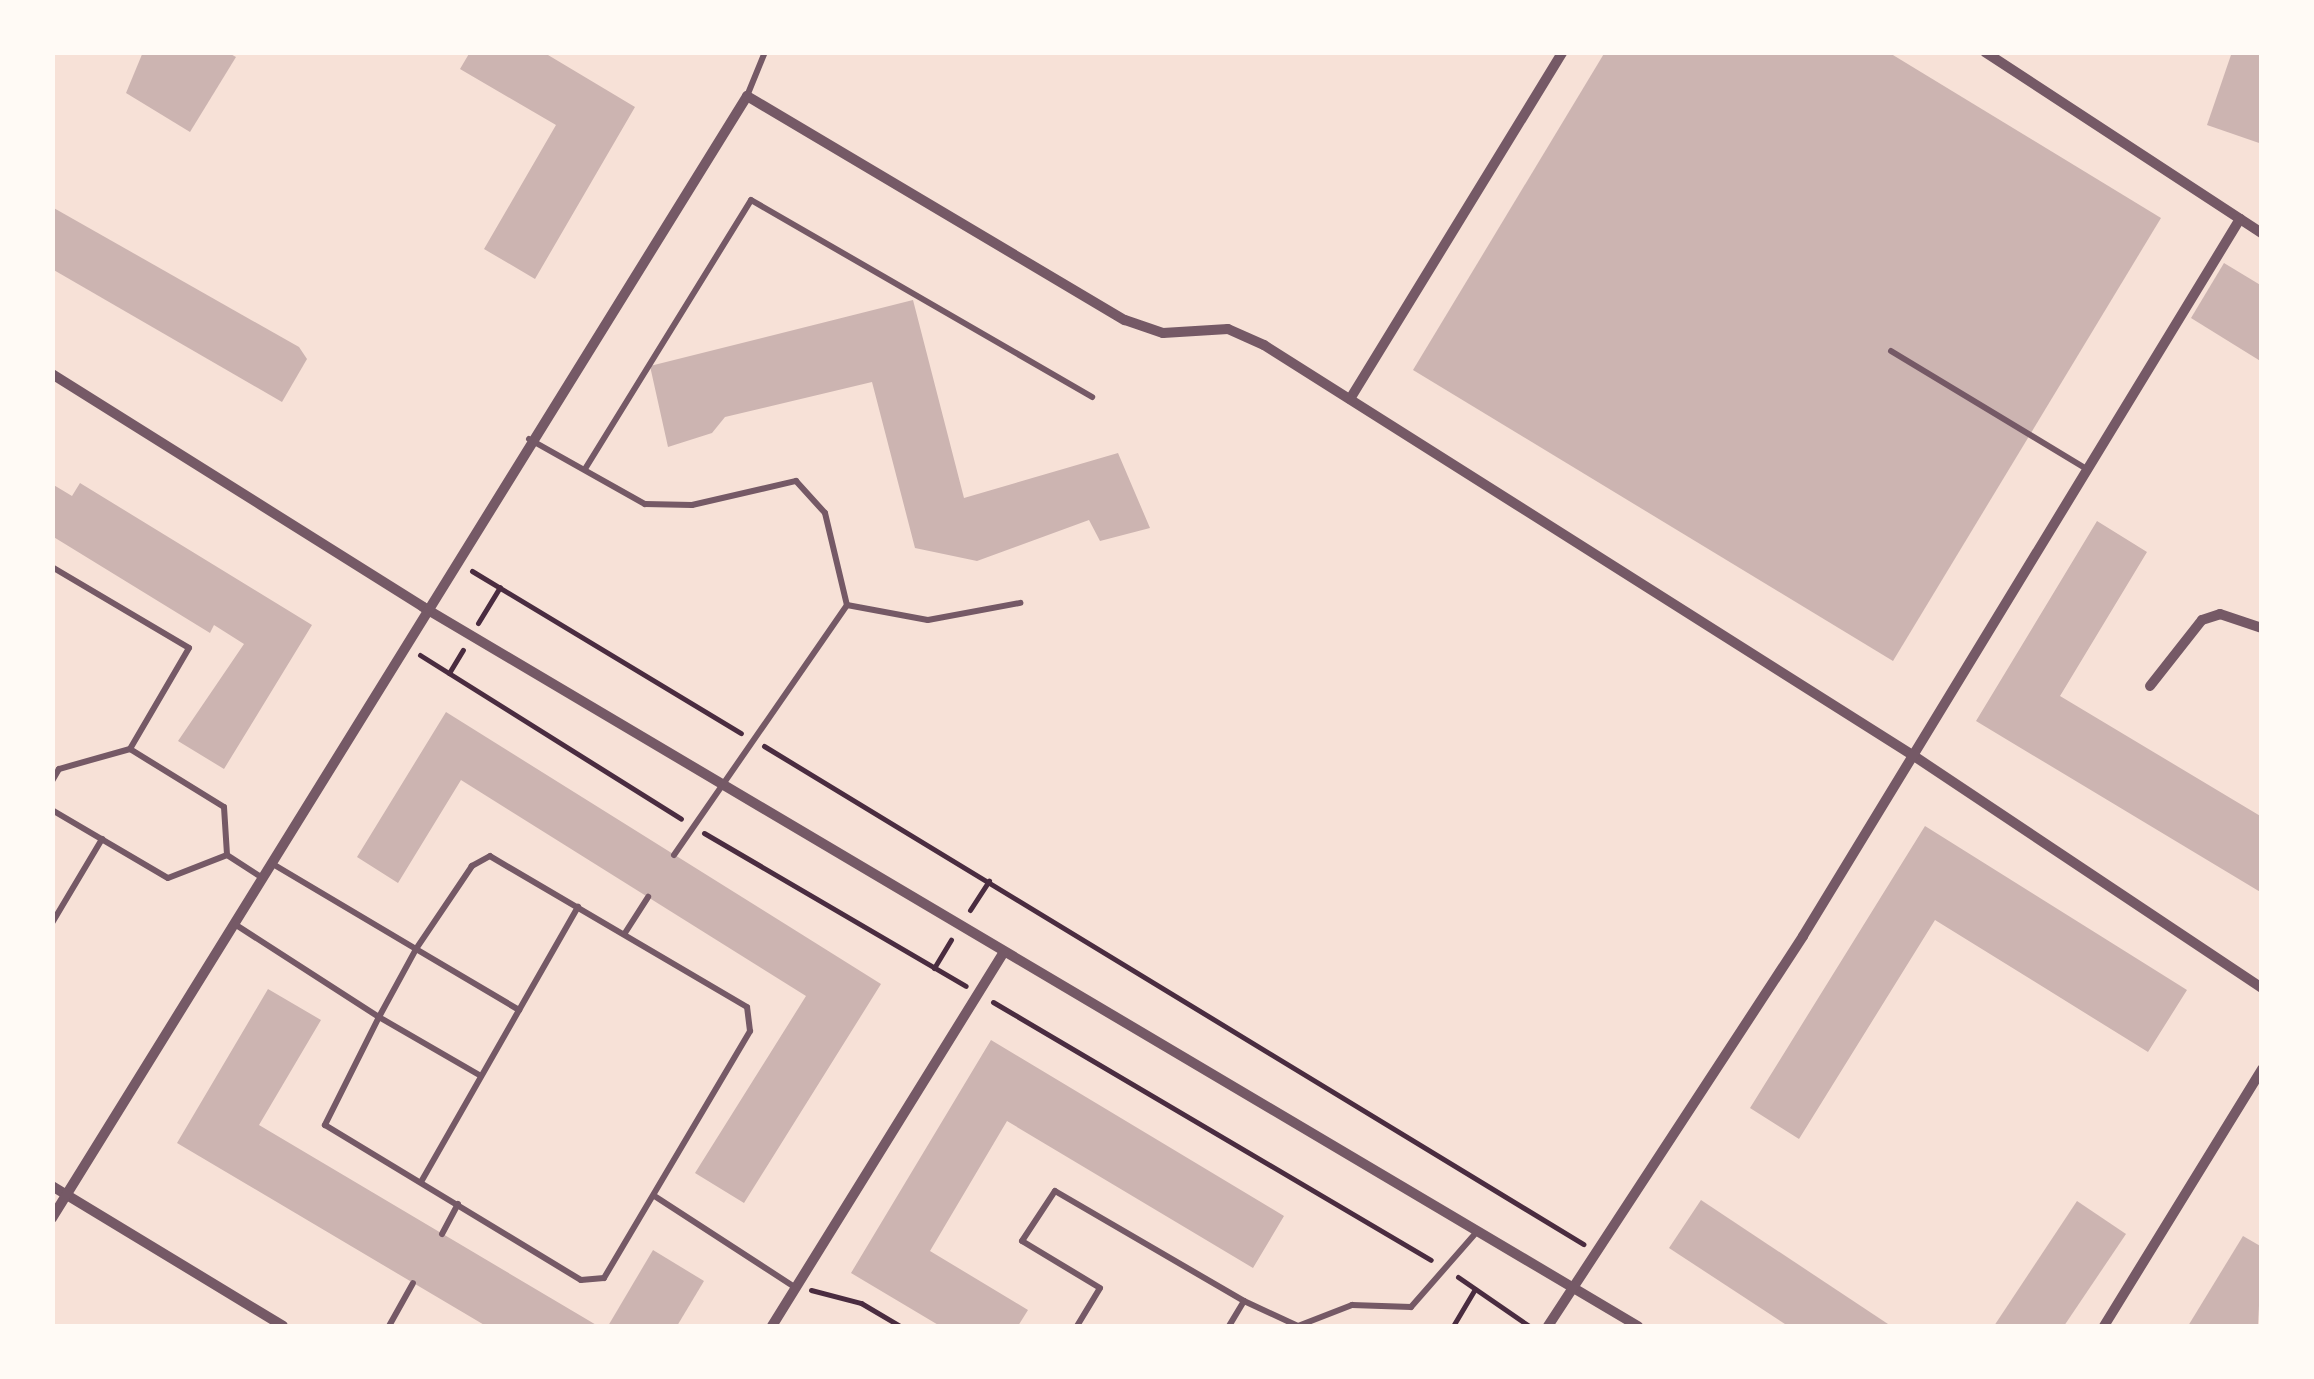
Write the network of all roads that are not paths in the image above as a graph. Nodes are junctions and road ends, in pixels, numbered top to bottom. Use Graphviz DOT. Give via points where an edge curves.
graph roads {
  1 [pos="765,52"];
  2 [pos="1563,52"];
  3 [pos="1985,52"];
  4 [pos="747,96"];
  5 [pos="2240,219"];
  6 [pos="2262,232"];
  7 [pos="1890,351"];
  8 [pos="52,374"];
  9 [pos="1092,397"];
  10 [pos="1350,399"];
  11 [pos="528,438"];
  12 [pos="2085,468"];
  13 [pos="585,469"];
  14 [pos="52,567"];
  15 [pos="1020,602"];
  16 [pos="848,605"];
  17 [pos="423,607"];
  18 [pos="2262,628"];
  19 [pos="2150,686"];
  20 [pos="130,749"];
  21 [pos="1914,756"];
  22 [pos="52,781"];
  23 [pos="720,784"];
  24 [pos="52,810"];
  25 [pos="102,839"];
  26 [pos="227,855"];
  27 [pos="674,855"];
  28 [pos="270,862"];
  29 [pos="261,877"];
  30 [pos="648,897"];
  31 [pos="578,906"];
  32 [pos="52,923"];
  33 [pos="233,923"];
  34 [pos="625,933"];
  35 [pos="416,949"];
  36 [pos="1003,953"];
  37 [pos="2262,988"];
  38 [pos="519,1010"];
  39 [pos="379,1017"];
  40 [pos="2262,1068"];
  41 [pos="481,1076"];
  42 [pos="421,1182"];
  43 [pos="52,1186"];
  44 [pos="66,1194"];
  45 [pos="656,1197"];
  46 [pos="458,1204"];
  47 [pos="52,1218"];
  48 [pos="442,1234"];
  49 [pos="1474,1235"];
  50 [pos="414,1283"];
  51 [pos="796,1288"];
  52 [pos="1571,1288"];
  53 [pos="1244,1301"];
  54 [pos="284,1326"];
  55 [pos="389,1326"];
  56 [pos="772,1326"];
  57 [pos="1078,1326"];
  58 [pos="1229,1326"];
  59 [pos="1548,1326"];
  60 [pos="1638,1326"];
  61 [pos="2104,1326"];
  1 -- 4 [label="lane"];
  2 -- 10 [label="street"];
  3 -- 5 [label="street"];
  4 -- 10 [label="street" via="1126,320 1163,333 1228,329"];
  4 -- 11 [label="street"];
  5 -- 6 [label="street"];
  5 -- 12 [label="street"];
  7 -- 12 [label="lane"];
  8 -- 17 [label="street"];
  9 -- 13 [label="lane" via="751,200"];
  10 -- 21 [label="street"];
  11 -- 13 [label="lane"];
  11 -- 17 [label="street"];
  12 -- 21 [label="street"];
  13 -- 16 [label="lane" via="645,504 669,506 796,481 824,512"];
  14 -- 20 [label="lane" via="189,648"];
  15 -- 16 [label="lane" via="928,620"];
  16 -- 23 [label="lane"];
  17 -- 23 [label="street"];
  17 -- 28 [label="street"];
  18 -- 19 [label="street" via="2220,614 2202,620"];
  20 -- 22 [label="lane" via="59,769"];
  20 -- 26 [label="lane" via="224,807"];
  21 -- 37 [label="street"];
  21 -- 52 [label="street"];
  23 -- 27 [label="lane"];
  23 -- 36 [label="street"];
  24 -- 25 [label="lane"];
  25 -- 26 [label="lane" via="168,878"];
  25 -- 32 [label="lane"];
  26 -- 29 [label="lane"];
  28 -- 29 [label="street"];
  28 -- 35 [label="lane"];
  29 -- 33 [label="street"];
  30 -- 34 [label="lane"];
  31 -- 34 [label="lane"];
  31 -- 35 [label="lane" via="480,858"];
  31 -- 38 [label="lane"];
  33 -- 39 [label="lane"];
  33 -- 44 [label="street"];
  34 -- 45 [label="lane" via="738,996 750,1017"];
  35 -- 38 [label="lane"];
  35 -- 39 [label="lane"];
  36 -- 49 [label="street"];
  36 -- 51 [label="street"];
  38 -- 41 [label="lane"];
  39 -- 41 [label="lane"];
  39 -- 42 [label="lane" via="326,1126"];
  40 -- 61 [label="street"];
  41 -- 42 [label="lane"];
  42 -- 46 [label="lane"];
  43 -- 44 [label="street"];
  44 -- 47 [label="street"];
  44 -- 54 [label="street"];
  45 -- 46 [label="lane" via="604,1278 590,1283"];
  45 -- 51 [label="lane"];
  46 -- 48 [label="lane"];
  49 -- 52 [label="street"];
  49 -- 53 [label="lane" via="1410,1307 1352,1305 1298,1326"];
  50 -- 55 [label="lane"];
  51 -- 56 [label="street"];
  52 -- 59 [label="street"];
  52 -- 60 [label="street"];
  53 -- 57 [label="lane" via="1054,1191 1022,1241 1100,1288"];
  53 -- 58 [label="lane"];
}
